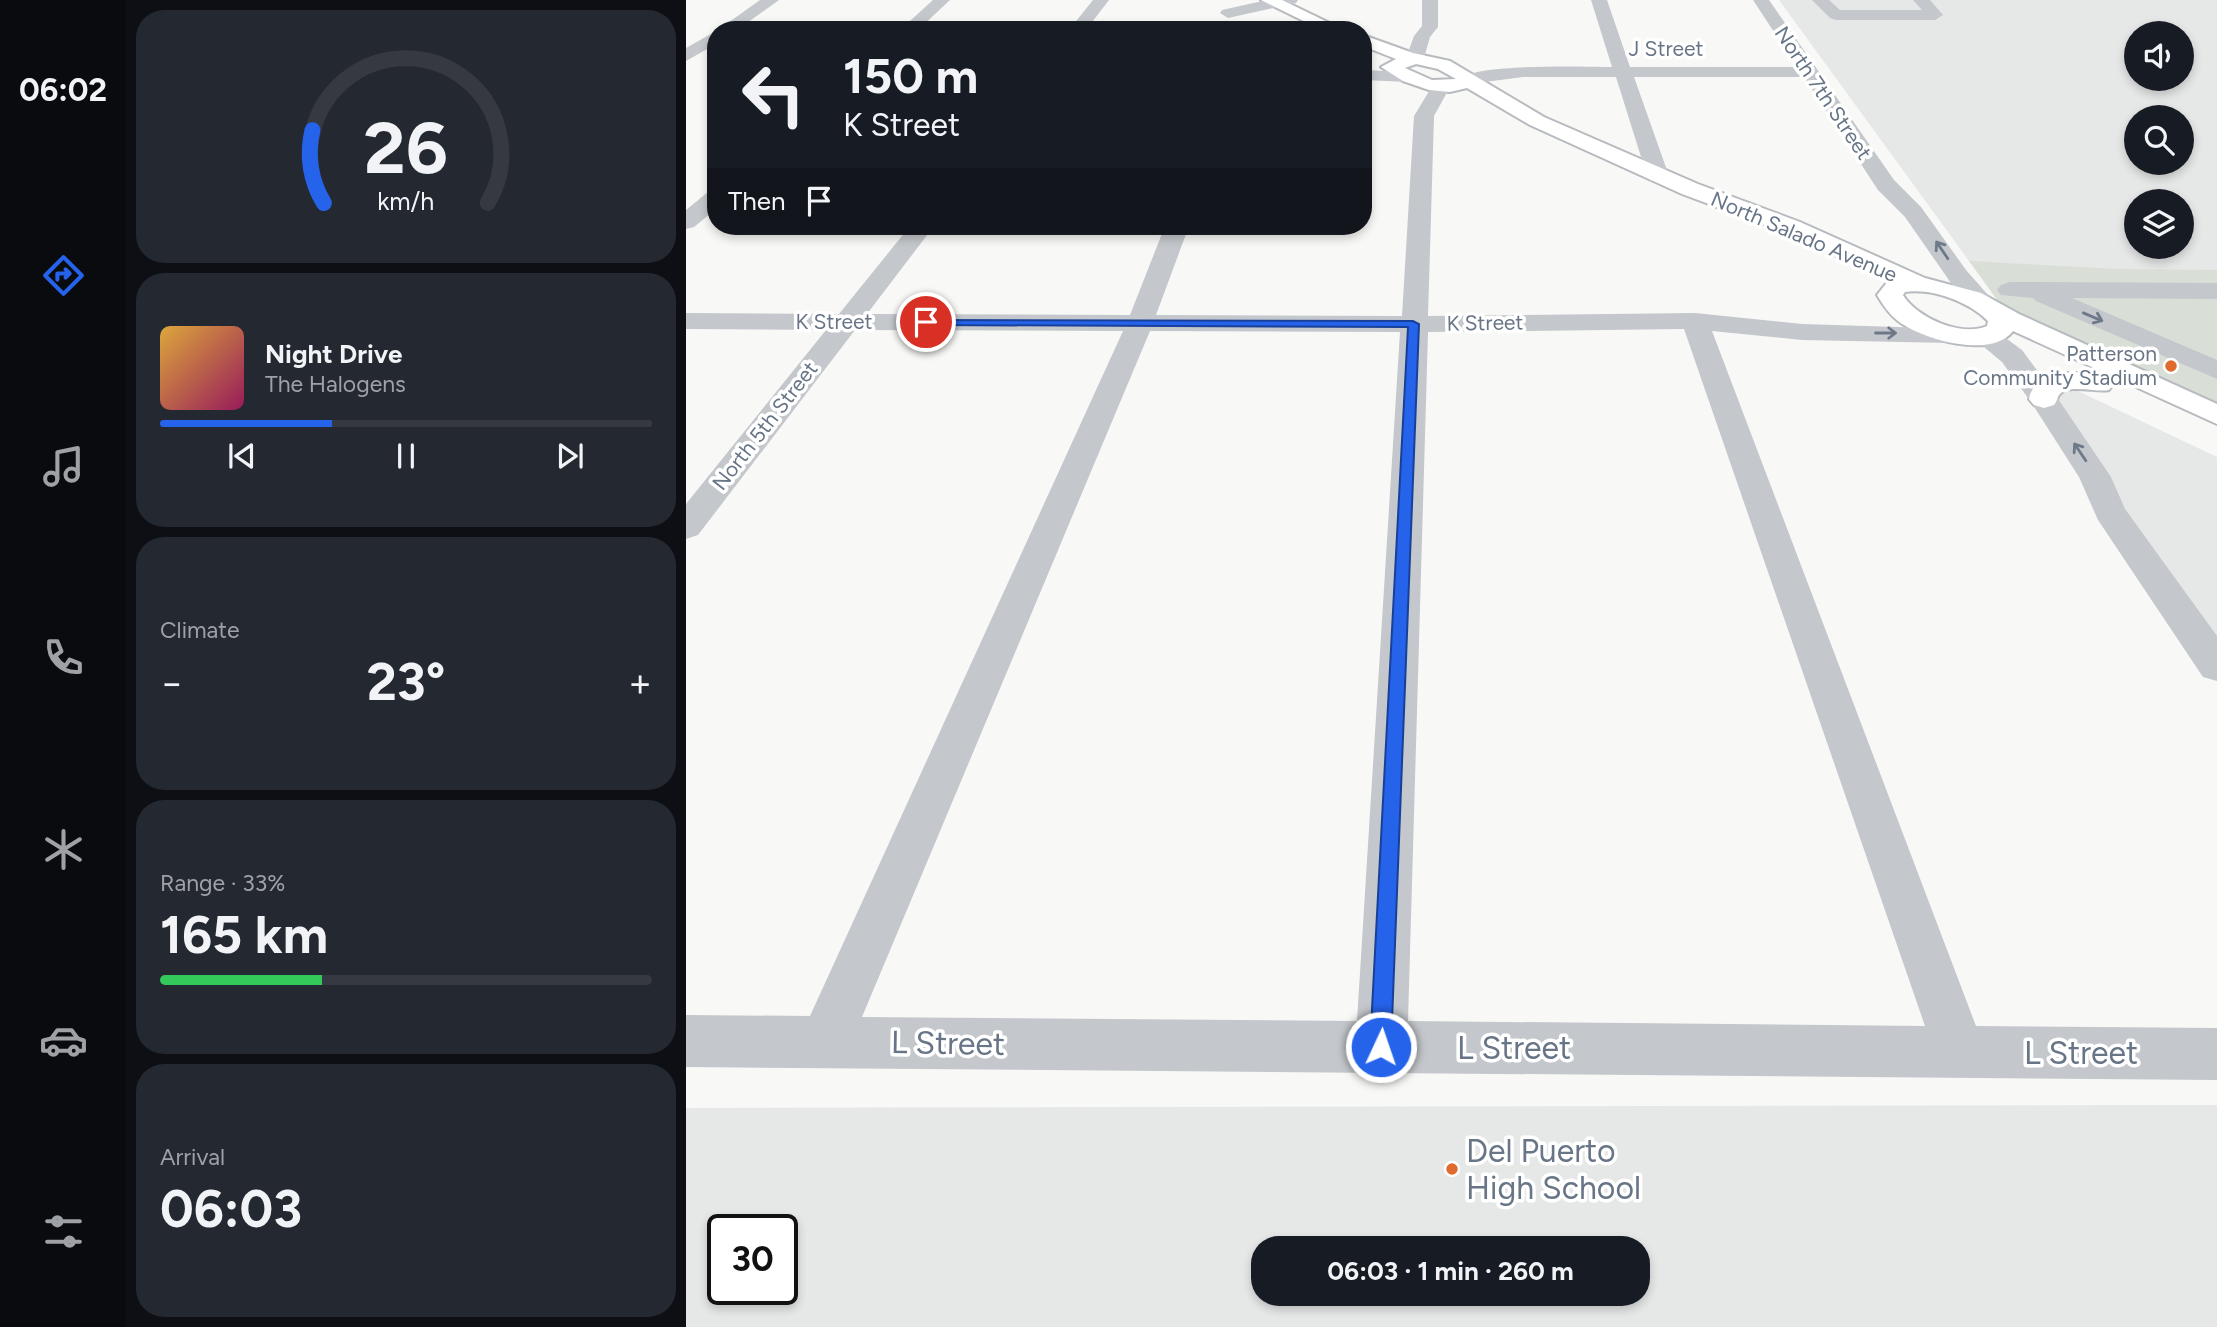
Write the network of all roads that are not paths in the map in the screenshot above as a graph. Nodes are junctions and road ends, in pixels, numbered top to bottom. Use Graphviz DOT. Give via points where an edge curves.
graph roads {
  1 [pos="771,0"];
  2 [pos="942,0"];
  3 [pos="1101,0"];
  4 [pos="1430,0"];
  5 [pos="1599,0"];
  6 [pos="1761,0"];
  7 [pos="1820,0"];
  8 [pos="1921,0"];
  9 [pos="1278,1"];
  10 [pos="1231,6"];
  11 [pos="740,21"];
  12 [pos="918,21"];
  13 [pos="1084,21"];
  14 [pos="1318,21"];
  15 [pos="1433,37"];
  16 [pos="1372,43"];
  17 [pos="707,46"];
  18 [pos="1382,46"];
  19 [pos="1372,52"];
  20 [pos="1442,64"];
  21 [pos="689,66"];
  22 [pos="1391,66"];
  23 [pos="1372,67"];
  24 [pos="1411,68"];
  25 [pos="1523,72"];
  26 [pos="1623,72"];
  27 [pos="1808,72"];
  28 [pos="1372,74"];
  29 [pos="1469,85"];
  30 [pos="1434,100"];
  31 [pos="1658,176"];
  32 [pos="1886,185"];
  33 [pos="1690,189"];
  34 [pos="707,204"];
  35 [pos="686,222"];
  36 [pos="915,235"];
  37 [pos="1174,235"];
  38 [pos="1919,284"];
  39 [pos="2217,291"];
  40 [pos="1891,299"];
  41 [pos="1985,305"];
  42 [pos="686,321"];
  43 [pos="1695,321"];
  44 [pos="846,322"];
  45 [pos="1140,323"];
  46 [pos="1413,324"];
  47 [pos="1972,336"];
  48 [pos="2217,370"];
  49 [pos="2099,384"];
  50 [pos="2044,399"];
  51 [pos="2217,415"];
  52 [pos="2217,437"];
  53 [pos="2110,512"];
  54 [pos="686,527"];
  55 [pos="2217,666"];
  56 [pos="686,1041"];
  57 [pos="825,1042"];
  58 [pos="1381,1047"];
  59 [pos="1960,1052"];
  60 [pos="2217,1054"];
  1 -- 11 [label="street"];
  2 -- 12 [label="street"];
  3 -- 13 [label="street"];
  4 -- 15 [label="street"];
  5 -- 26 [label="street"];
  6 -- 27 [label="street, North 7th Street"];
  7 -- 8 [label="street" via="1836,15 1935,15"];
  9 -- 10 [label="street"];
  9 -- 14 [label="main road"];
  15 -- 18 [label="main road"];
  15 -- 20 [label="street"];
  15 -- 24 [label="street"];
  16 -- 18 [label="main road, North Salado Avenue"];
  17 -- 21 [label="street"];
  18 -- 24 [label="main road, North Salado Avenue"];
  19 -- 22 [label="main road, North Salado Avenue"];
  20 -- 24 [label="main road, North Salado Avenue"];
  20 -- 25 [label="street, J Street"];
  20 -- 29 [label="main road, North Salado Avenue"];
  22 -- 23 [label="street"];
  22 -- 24 [label="main road, North Salado Avenue"];
  24 -- 28 [label="street"];
  24 -- 30 [label="main road, North Salado Avenue"];
  24 -- 30 [label="street" via="1415,88"];
  25 -- 26 [label="street, J Street"];
  25 -- 29 [label="street, J Street"];
  26 -- 27 [label="street, J Street"];
  26 -- 31 [label="street"];
  27 -- 32 [label="street, North 7th Street"];
  29 -- 30 [label="main road, North Salado Avenue"];
  29 -- 30 [label="main road" via="1446,101"];
  29 -- 31 [label="main road, North Salado Avenue"];
  30 -- 46 [label="street"];
  31 -- 33 [label="main road, North Salado Avenue"];
  32 -- 38 [label="street, North 7th Street" via="1887,204 1922,270"];
  41 -- 32 [label="street, North 7th Street, one-way" via="1964,284 1914,210"];
  33 -- 38 [label="main road, North Salado Avenue" via="1792,227"];
  33 -- 40 [label="main road, North Salado Avenue" via="1742,222 1856,275"];
  34 -- 35 [label="street"];
  36 -- 44 [label="street, North 5th Street"];
  37 -- 45 [label="street"];
  38 -- 40 [label="main road" via="1897,286"];
  38 -- 41 [label="main road, North Salado Avenue"];
  39 -- 48 [label="street, one-way" via="2020,290"];
  40 -- 43 [label="street, K Street" via="1889,305 1874,310"];
  40 -- 47 [label="main road, North Salado Avenue" via="1916,320"];
  41 -- 47 [label="main road" via="2003,325 2000,330"];
  41 -- 51 [label="main road"];
  42 -- 44 [label="street, K Street"];
  43 -- 46 [label="street, K Street"];
  43 -- 47 [label="street, K Street, one-way" via="1802,332"];
  43 -- 59 [label="street"];
  44 -- 45 [label="street, K Street"];
  44 -- 54 [label="street, North 5th Street"];
  45 -- 46 [label="street, K Street"];
  45 -- 57 [label="street"];
  46 -- 58 [label="street"];
  47 -- 49 [label="main road"];
  47 -- 50 [label="street" via="2011,356"];
  47 -- 53 [label="street" via="1979,353 2065,472"];
  49 -- 50 [label="main road" via="2059,383"];
  49 -- 52 [label="main road"];
  53 -- 50 [label="street, one-way" via="2095,477"];
  53 -- 55 [label="street"];
  56 -- 57 [label="street, L Street"];
  57 -- 58 [label="street, L Street"];
  58 -- 59 [label="street, L Street"];
  59 -- 60 [label="street, L Street"];
}
